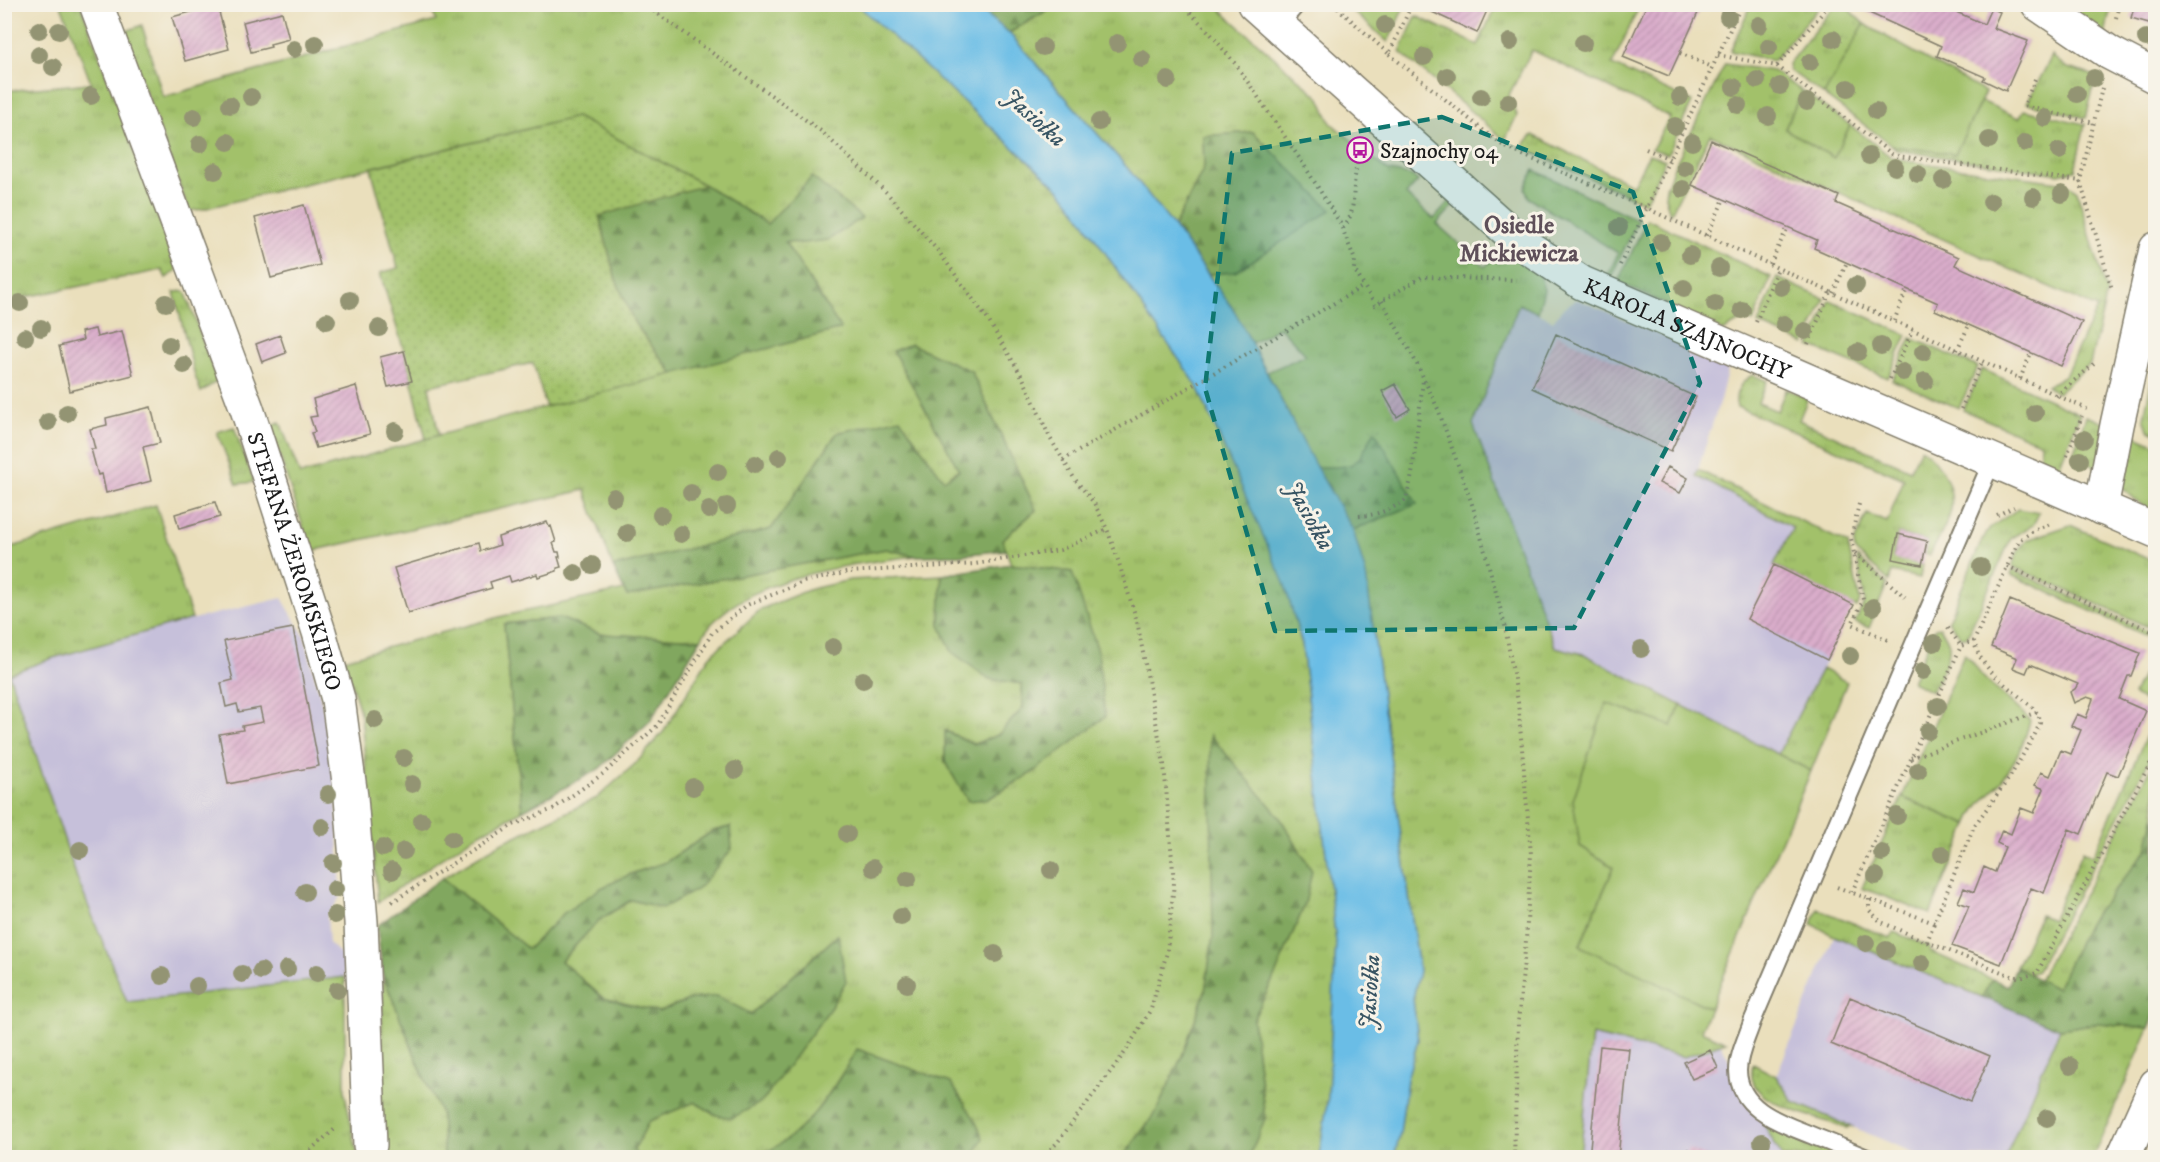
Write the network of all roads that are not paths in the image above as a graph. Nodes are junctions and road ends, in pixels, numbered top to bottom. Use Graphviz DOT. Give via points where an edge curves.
graph roads {
  1 [pos="96,4"];
  2 [pos="1254,4"];
  3 [pos="2038,4"];
  4 [pos="1288,15"];
  5 [pos="2156,77"];
  6 [pos="2156,249"];
  7 [pos="1992,461"];
  8 [pos="2101,508"];
  9 [pos="2156,531"];
  10 [pos="2156,1085"];
  11 [pos="370,1145"];
  12 [pos="1867,1158"];
  13 [pos="2123,1158"];
  1 -- 11 [label="street, STEFANA ŻEROMSKIEGO" via="247,409 319,632 341,716 361,922"];
  2 -- 4 [label="street, KAROLA SZAJNOCHY"];
  3 -- 5 [label="street" via="2110,53"];
  4 -- 7 [label="street, KAROLA SZAJNOCHY" via="1520,242 1582,283"];
  6 -- 8 [label="street"];
  7 -- 8 [label="street, KAROLA SZAJNOCHY"];
  7 -- 12 [label="lane" via="1741,1054 1738,1074 1748,1099 1771,1118"];
  8 -- 9 [label="street, KAROLA SZAJNOCHY"];
  10 -- 13 [label="street"];
}
